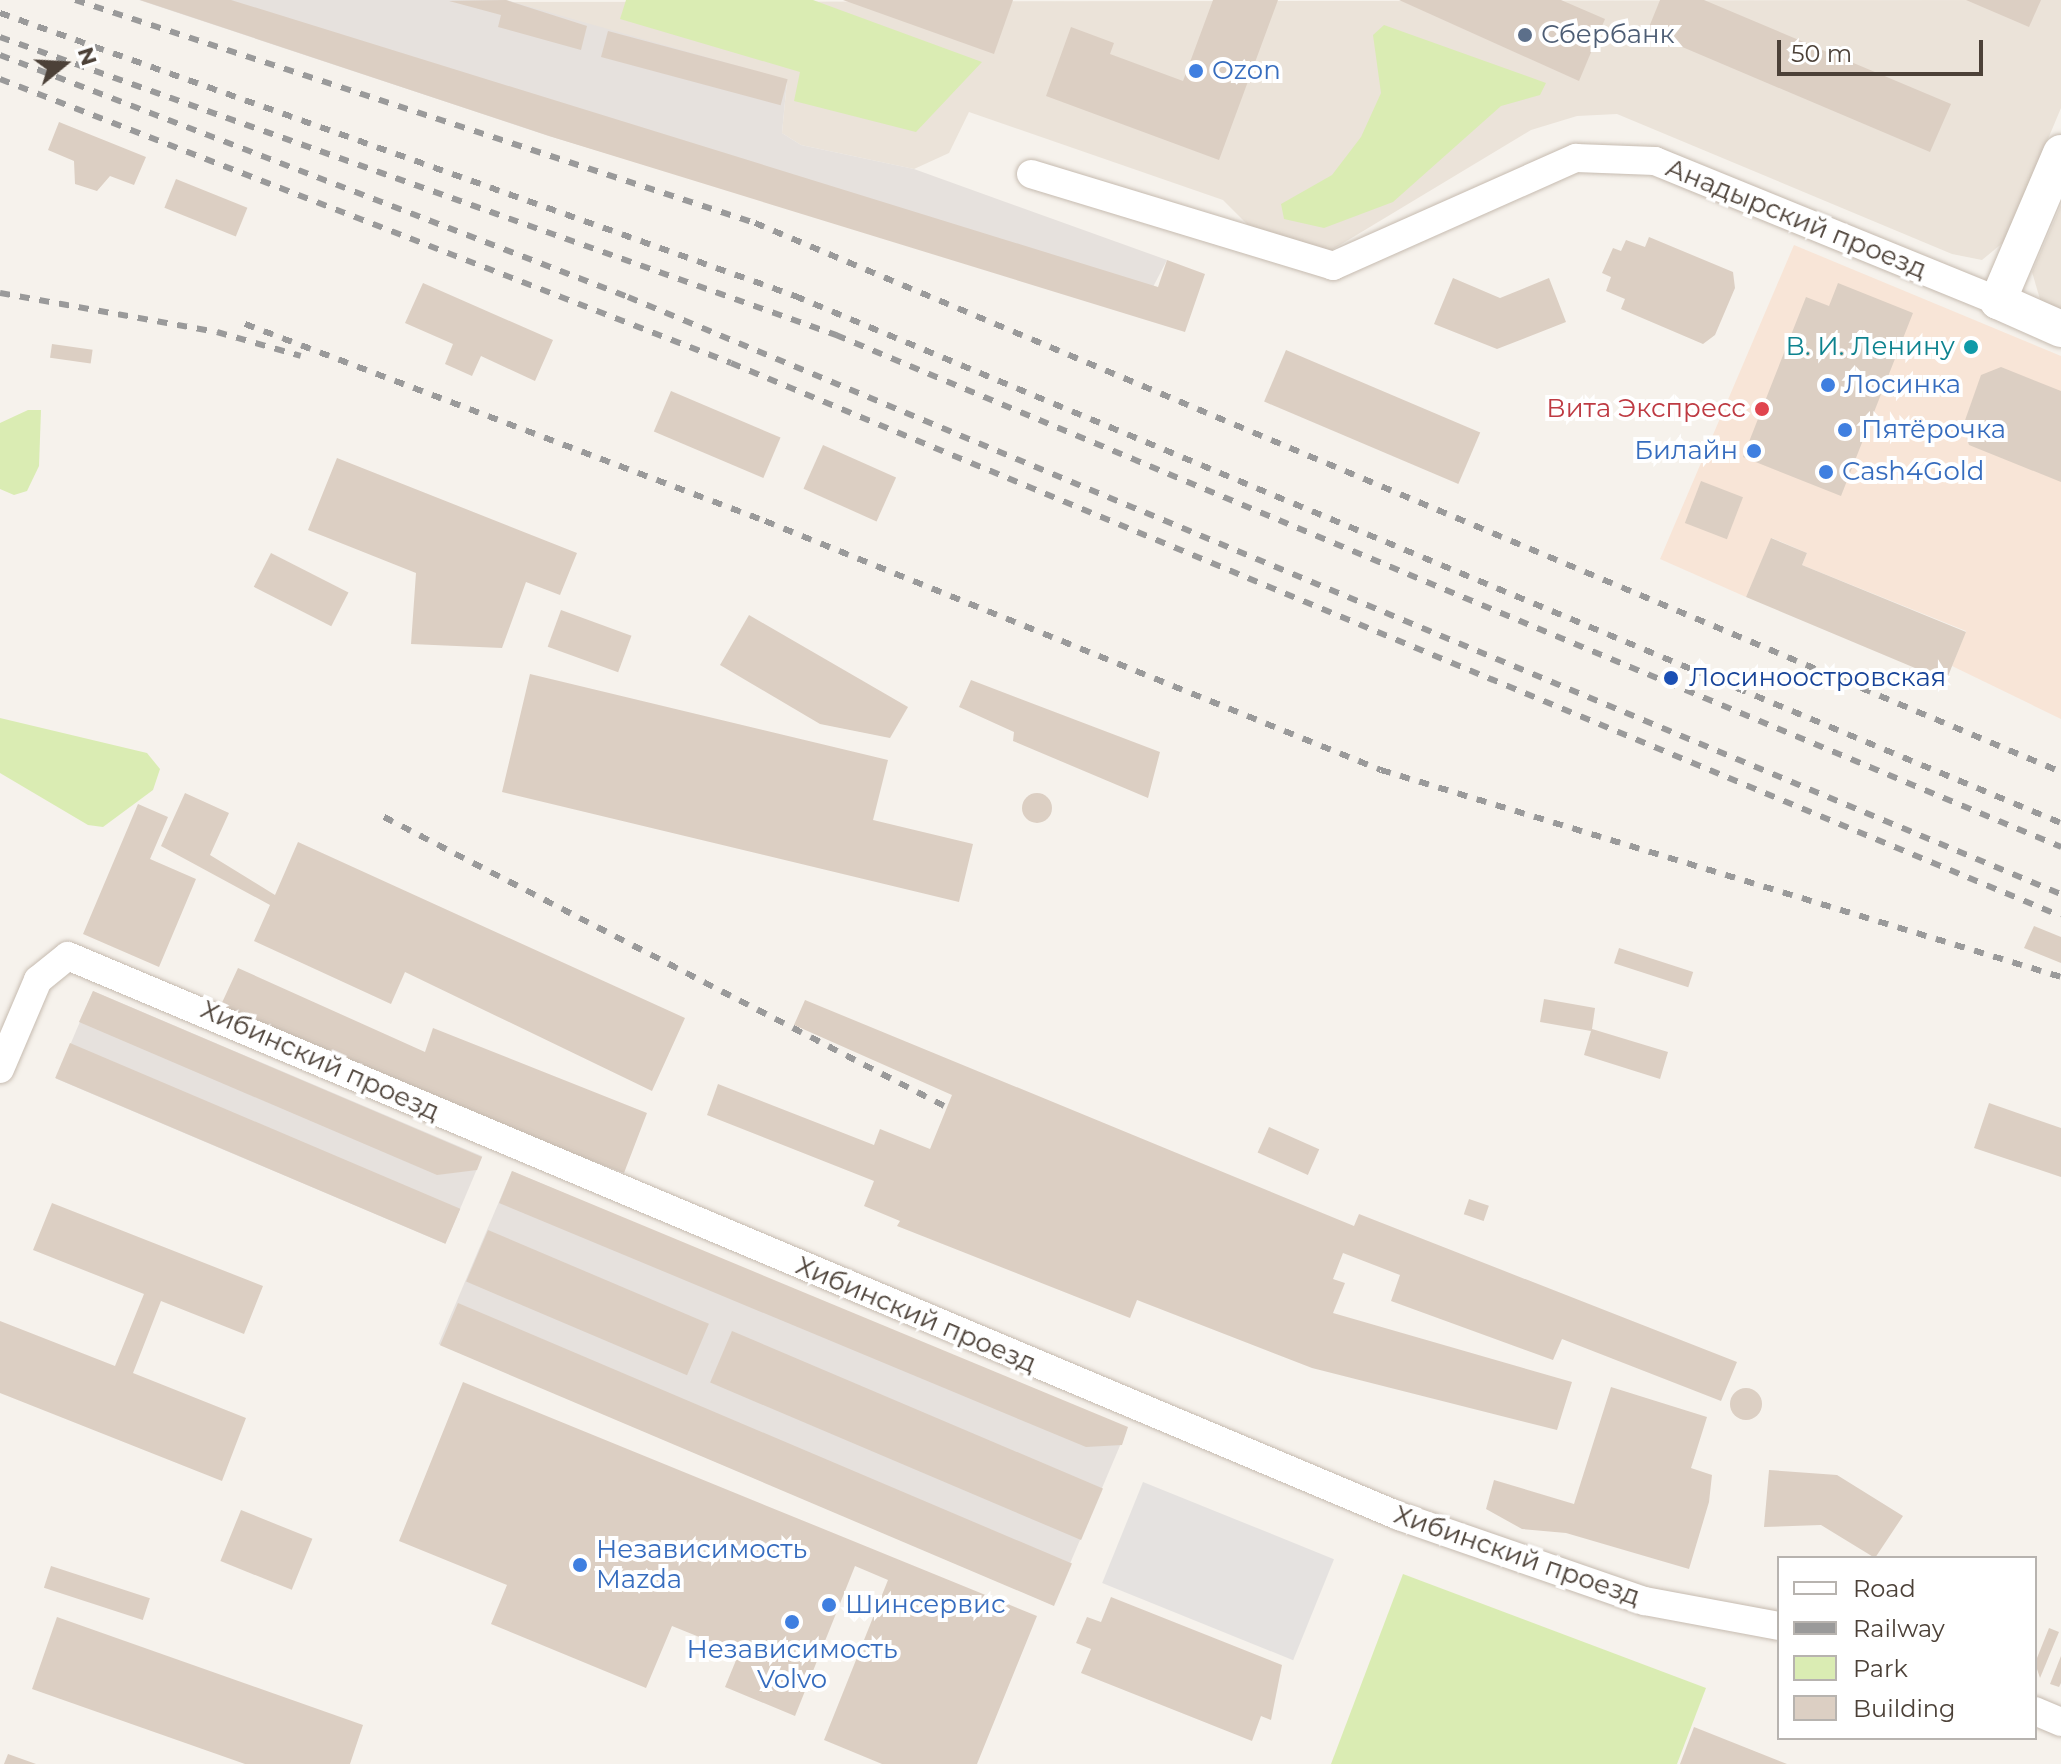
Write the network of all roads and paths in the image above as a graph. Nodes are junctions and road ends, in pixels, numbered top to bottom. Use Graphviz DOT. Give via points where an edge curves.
graph roads {
  1 [pos="2061,153"];
  2 [pos="1031,174"];
  3 [pos="1998,301"];
  4 [pos="2061,329"];
  5 [pos="0,1069"];
  6 [pos="1777,1626"];
  7 [pos="2037,1712"];
  8 [pos="2061,1722"];
  1 -- 3 [label="street"];
  2 -- 3 [label="street, Анадырский проезд" via="1150,205 1317,265 1362,258 1526,175 1576,158 1655,161"];
  3 -- 4 [label="street, Анадырский проезд"];
  5 -- 6 [label="street, Хибинский проезд" via="38,980 68,956 1399,1516 1645,1601"];
  7 -- 8 [label="street"];
}
